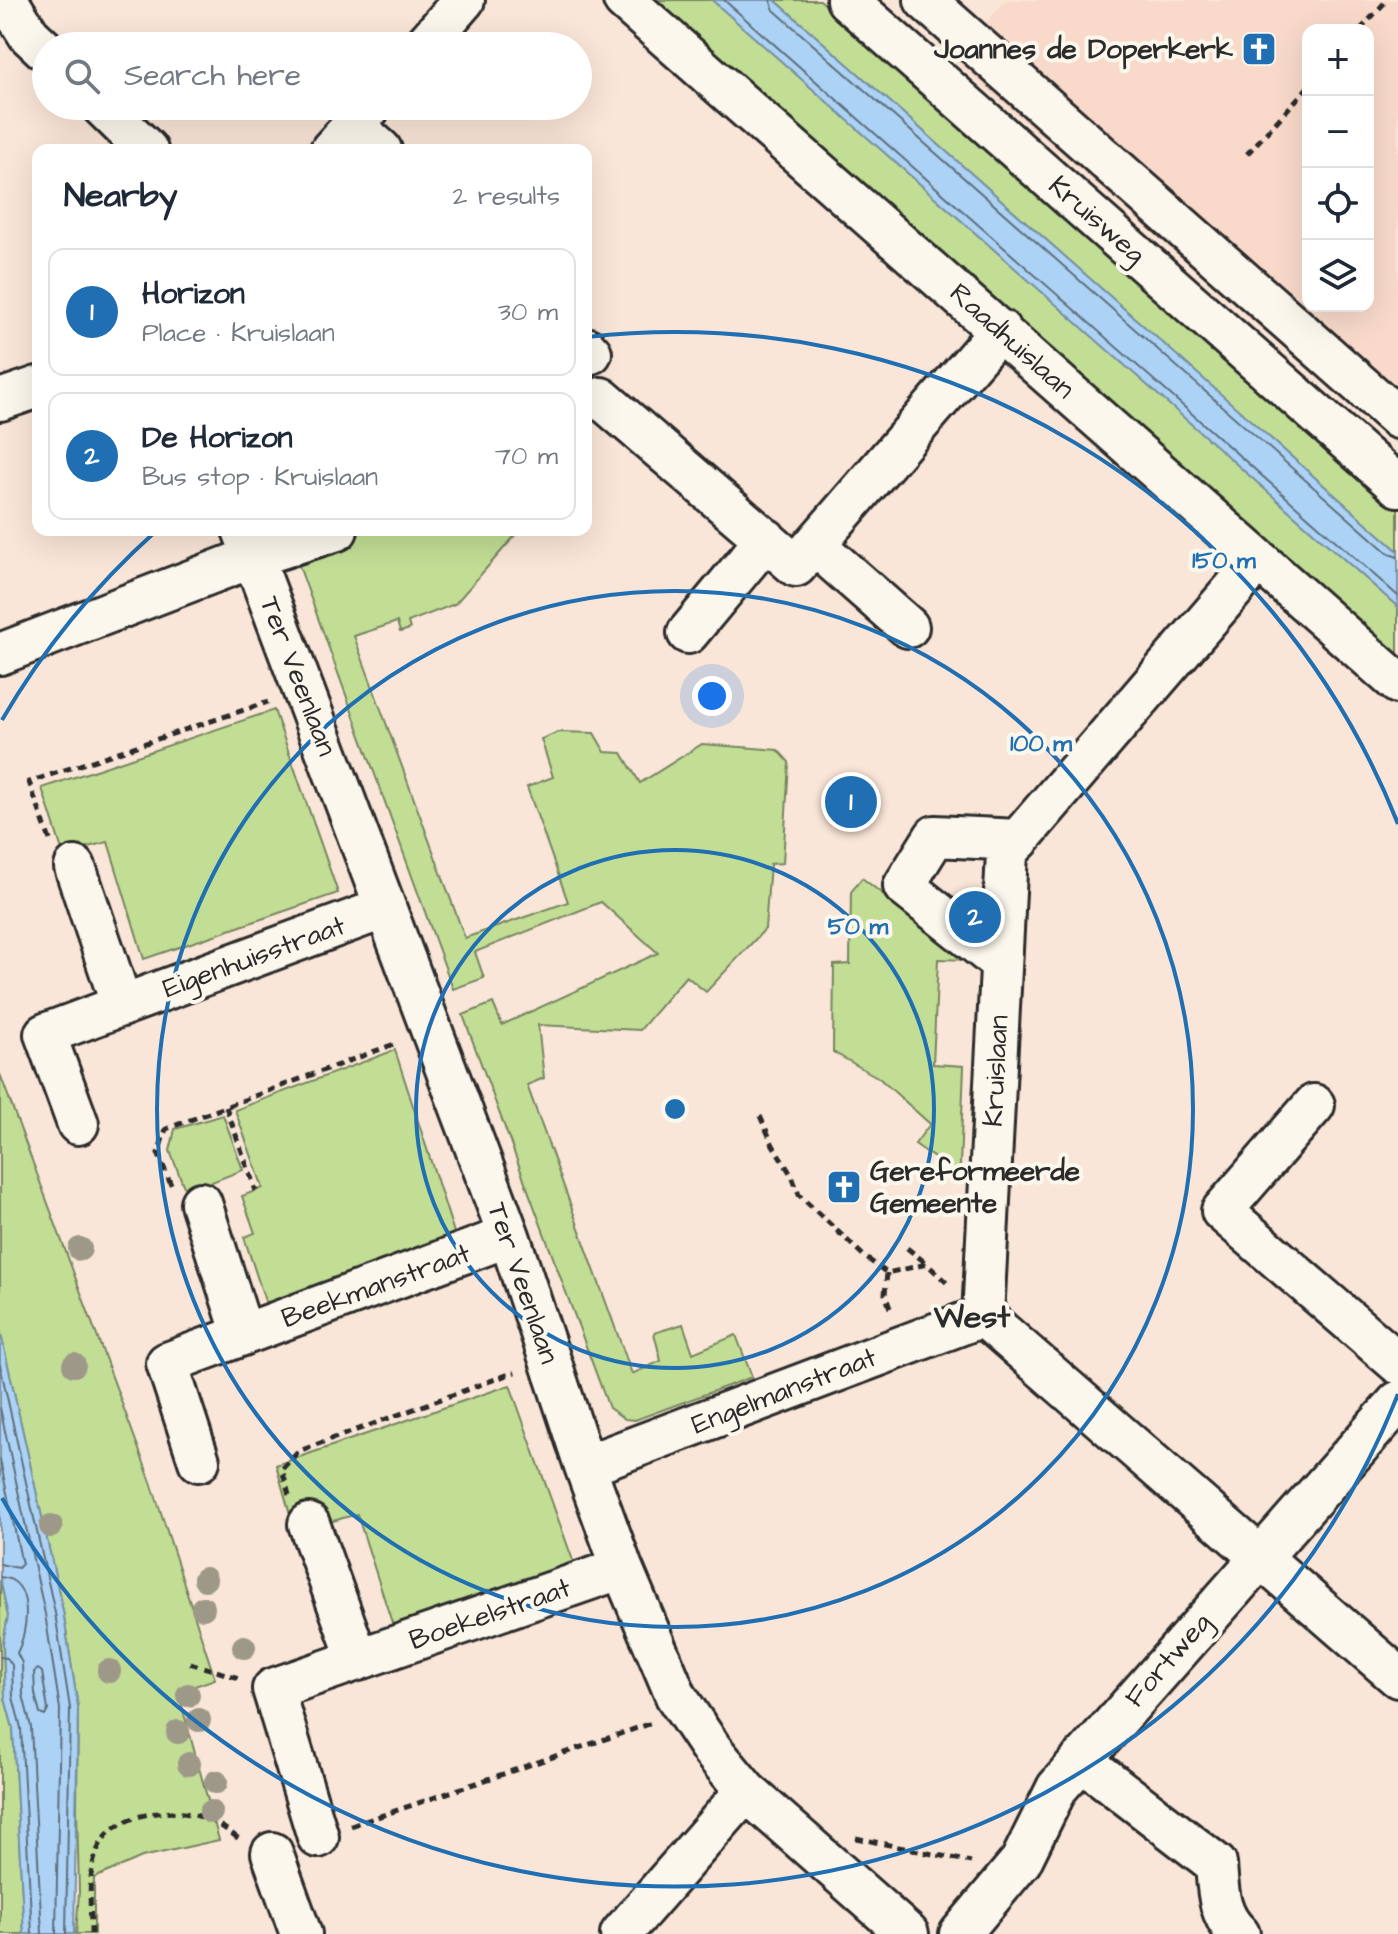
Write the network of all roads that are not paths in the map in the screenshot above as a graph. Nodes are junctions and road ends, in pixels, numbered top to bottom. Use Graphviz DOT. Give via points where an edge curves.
graph roads {
  1 [pos="7,0"];
  2 [pos="464,0"];
  3 [pos="624,0"];
  4 [pos="847,0"];
  5 [pos="925,0"];
  6 [pos="436,32"];
  7 [pos="32,38"];
  8 [pos="116,120"];
  9 [pos="141,144"];
  10 [pos="1000,330"];
  11 [pos="32,389"];
  12 [pos="601,398"];
  13 [pos="0,400"];
  14 [pos="1398,418"];
  15 [pos="1347,441"];
  16 [pos="1398,442"];
  17 [pos="1398,486"];
  18 [pos="299,536"];
  19 [pos="766,539"];
  20 [pos="248,544"];
  21 [pos="815,545"];
  22 [pos="1258,561"];
  23 [pos="908,627"];
  24 [pos="688,633"];
  25 [pos="0,654"];
  26 [pos="1398,683"];
  27 [pos="1019,840"];
  28 [pos="75,867"];
  29 [pos="385,908"];
  30 [pos="1001,963"];
  31 [pos="122,1006"];
  32 [pos="1314,1105"];
  33 [pos="78,1124"];
  34 [pos="201,1203"];
  35 [pos="509,1236"];
  36 [pos="983,1316"];
  37 [pos="243,1335"];
  38 [pos="1398,1363"];
  39 [pos="1398,1402"];
  40 [pos="199,1461"];
  41 [pos="585,1466"];
  42 [pos="309,1524"];
  43 [pos="1261,1555"];
  44 [pos="622,1568"];
  45 [pos="358,1660"];
  46 [pos="1398,1677"];
  47 [pos="1081,1760"];
  48 [pos="746,1791"];
  49 [pos="318,1837"];
  50 [pos="272,1853"];
  51 [pos="301,1934"];
  52 [pos="621,1934"];
  53 [pos="908,1934"];
  54 [pos="960,1934"];
  55 [pos="1239,1934"];
  1 -- 7 [label="street"];
  2 -- 6 [label="street"];
  3 -- 10 [label="street, Raadhuislaan"];
  4 -- 15 [label="street, Kruisweg"];
  5 -- 14 [label="street, Kruisweg"];
  8 -- 9 [label="street"];
  10 -- 21 [label="street"];
  10 -- 22 [label="street, Raadhuislaan"];
  11 -- 13 [label="street"];
  12 -- 19 [label="street"];
  15 -- 16 [label="street"];
  15 -- 17 [label="street, Kruisweg"];
  18 -- 20 [label="street"];
  19 -- 21 [label="street" via="796,566"];
  19 -- 24 [label="street"];
  20 -- 25 [label="street"];
  20 -- 29 [label="street, Ter Veenlaan"];
  21 -- 23 [label="street"];
  22 -- 26 [label="street, Raadhuislaan"];
  22 -- 27 [label="street, Kruislaan"];
  27 -- 30 [label="street, Kruislaan" via="1007,853"];
  27 -- 30 [label="street" via="935,836 904,886"];
  28 -- 31 [label="street"];
  29 -- 31 [label="street, Eigenhuisstraat"];
  29 -- 35 [label="street, Ter Veenlaan"];
  30 -- 36 [label="street, Kruislaan"];
  31 -- 33 [label="street, Eigenhuisstraat" via="45,1034"];
  32 -- 38 [label="street" via="1222,1211"];
  34 -- 37 [label="street"];
  35 -- 37 [label="street, Beekmanstraat"];
  35 -- 41 [label="street, Ter Veenlaan"];
  36 -- 41 [label="street, Engelmanstraat"];
  36 -- 43 [label="street"];
  37 -- 40 [label="street, Beekmanstraat" via="167,1363"];
  39 -- 43 [label="street, Fortweg"];
  41 -- 44 [label="street, Ter Veenlaan"];
  42 -- 45 [label="street"];
  43 -- 46 [label="street"];
  43 -- 47 [label="street, Fortweg"];
  44 -- 45 [label="street, Boekelstraat"];
  44 -- 48 [label="street, Ter Veenlaan" via="676,1696"];
  45 -- 49 [label="street, Boekelstraat" via="273,1689"];
  47 -- 54 [label="street, Fortweg" via="1057,1788 1021,1861"];
  47 -- 55 [label="street" via="1216,1864 1219,1903"];
  48 -- 52 [label="street"];
  48 -- 53 [label="street, Ter Veenlaan"];
  50 -- 51 [label="street"];
}
